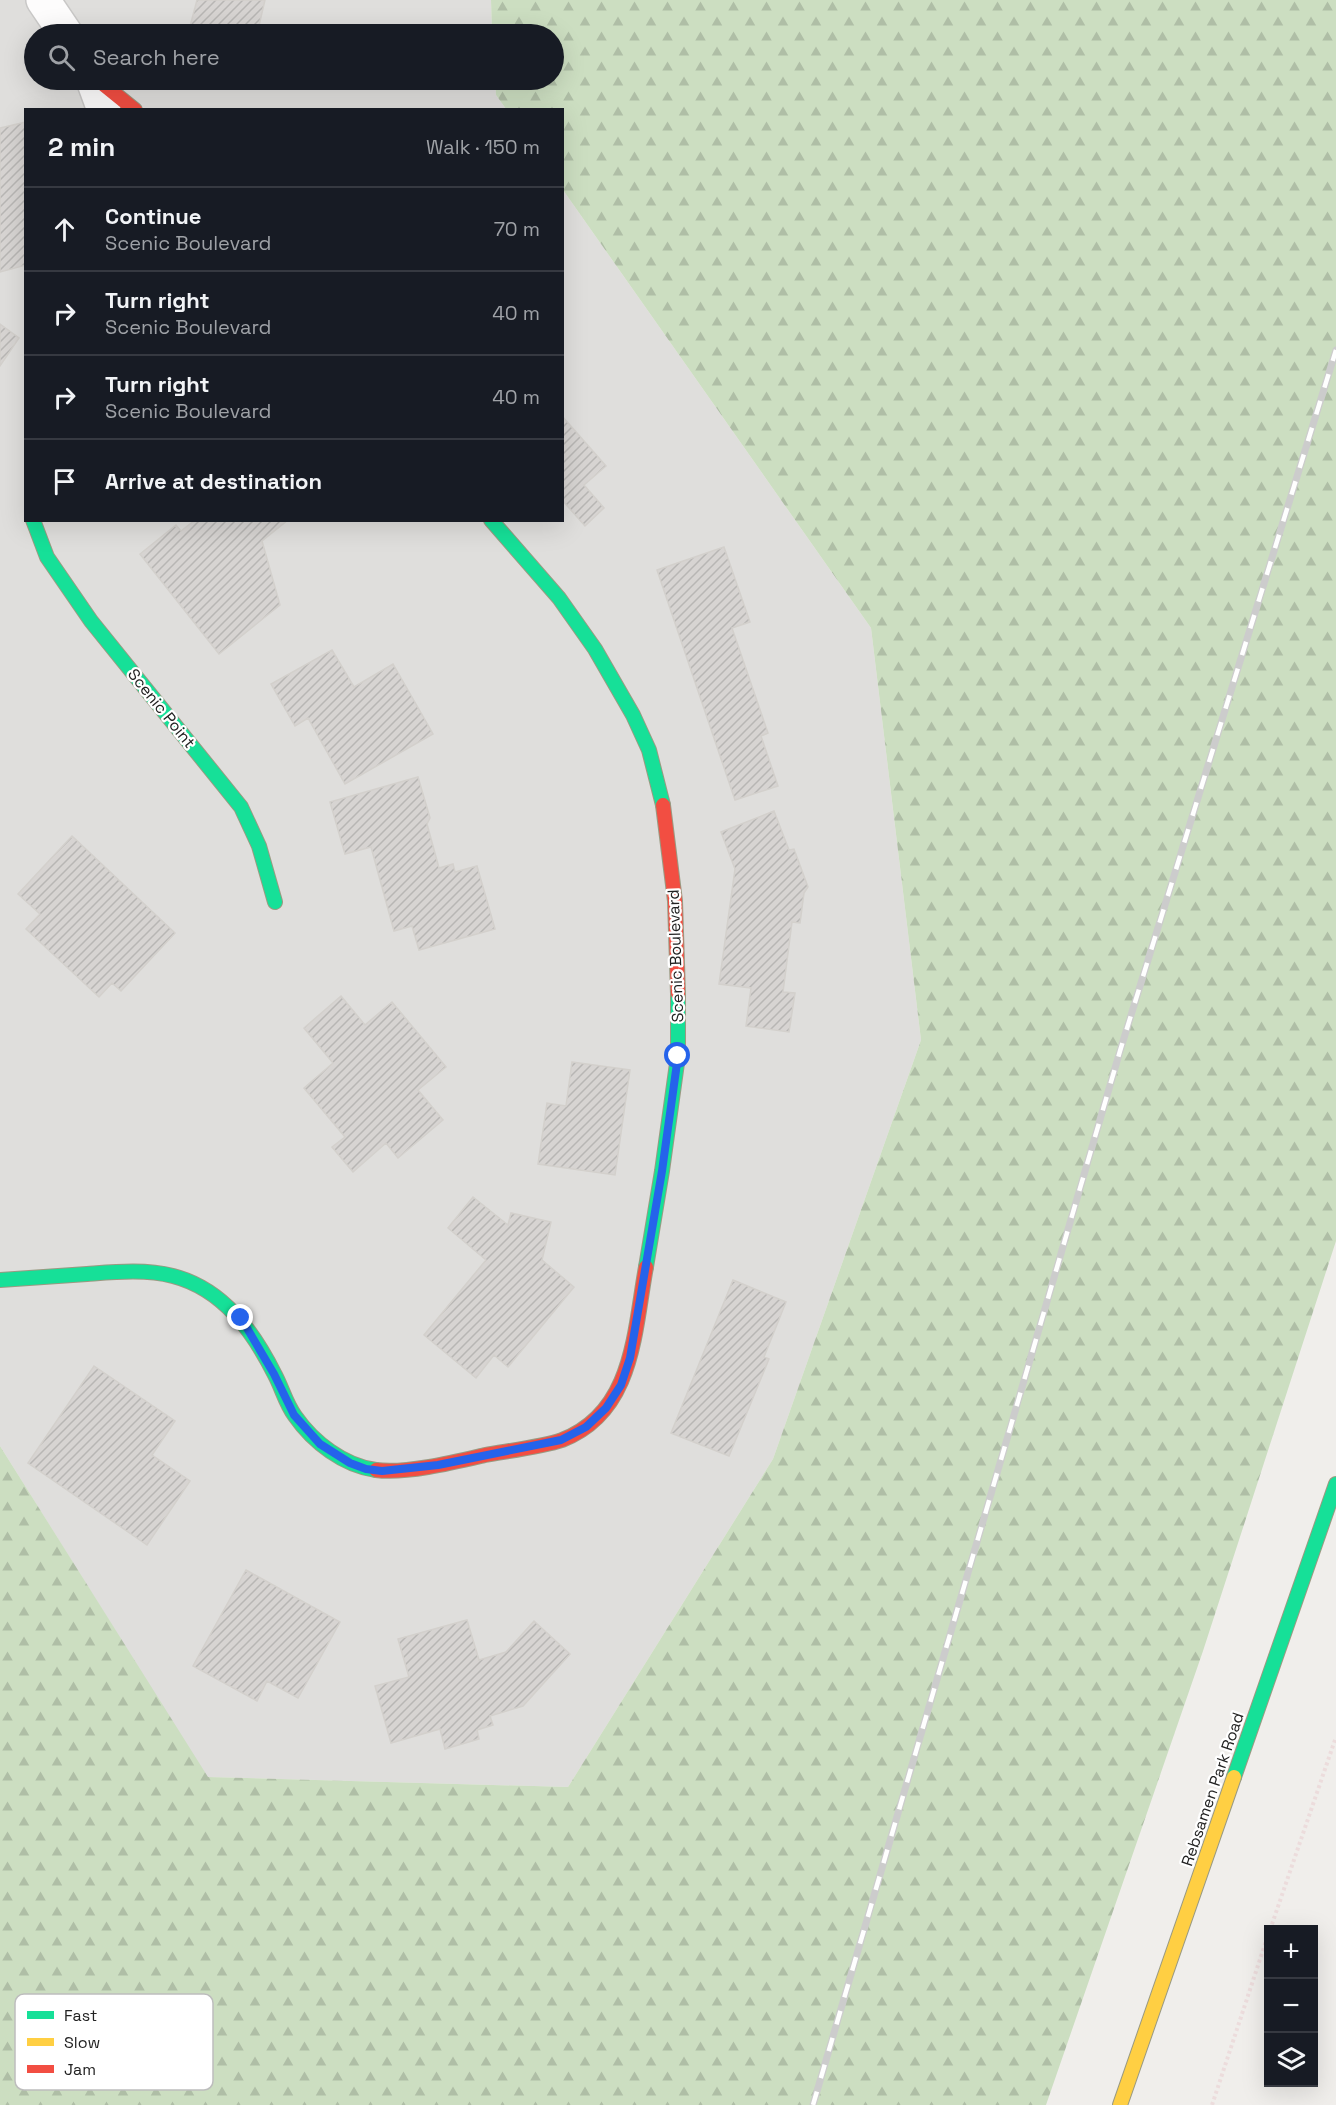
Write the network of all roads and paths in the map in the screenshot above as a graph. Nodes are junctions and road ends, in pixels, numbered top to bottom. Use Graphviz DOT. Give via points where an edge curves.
graph roads {
  1 [pos="43,0"];
  2 [pos="59,24"];
  3 [pos="98,90"];
  4 [pos="108,90"];
  5 [pos="103,108"];
  6 [pos="132,108"];
  7 [pos="34,522"];
  8 [pos="493,522"];
  9 [pos="275,902"];
  10 [pos="0,1280"];
  11 [pos="1336,1484"];
  12 [pos="1336,1737"];
  13 [pos="1271,1925"];
  14 [pos="1264,1950"];
  15 [pos="1120,2105"];
  16 [pos="1212,2105"];
  1 -- 2 [label="street"];
  3 -- 5 [label="street"];
  4 -- 6 [label="street"];
  7 -- 9 [label="street, Scenic Point" via="47,557 90,621 241,807 260,846"];
  8 -- 10 [label="street, Scenic Boulevard" via="559,598 595,649 649,750 663,801 675,901 678,1056 630,1358 621,1385 606,1408 586,1427 561,1440 438,1465 366,1469 320,1444 294,1415 241,1318 197,1285 173,1276 131,1271"];
  11 -- 15 [label="street, Rebsamen Park Road"];
  12 -- 13 [label="path"];
  14 -- 16 [label="path"];
}
